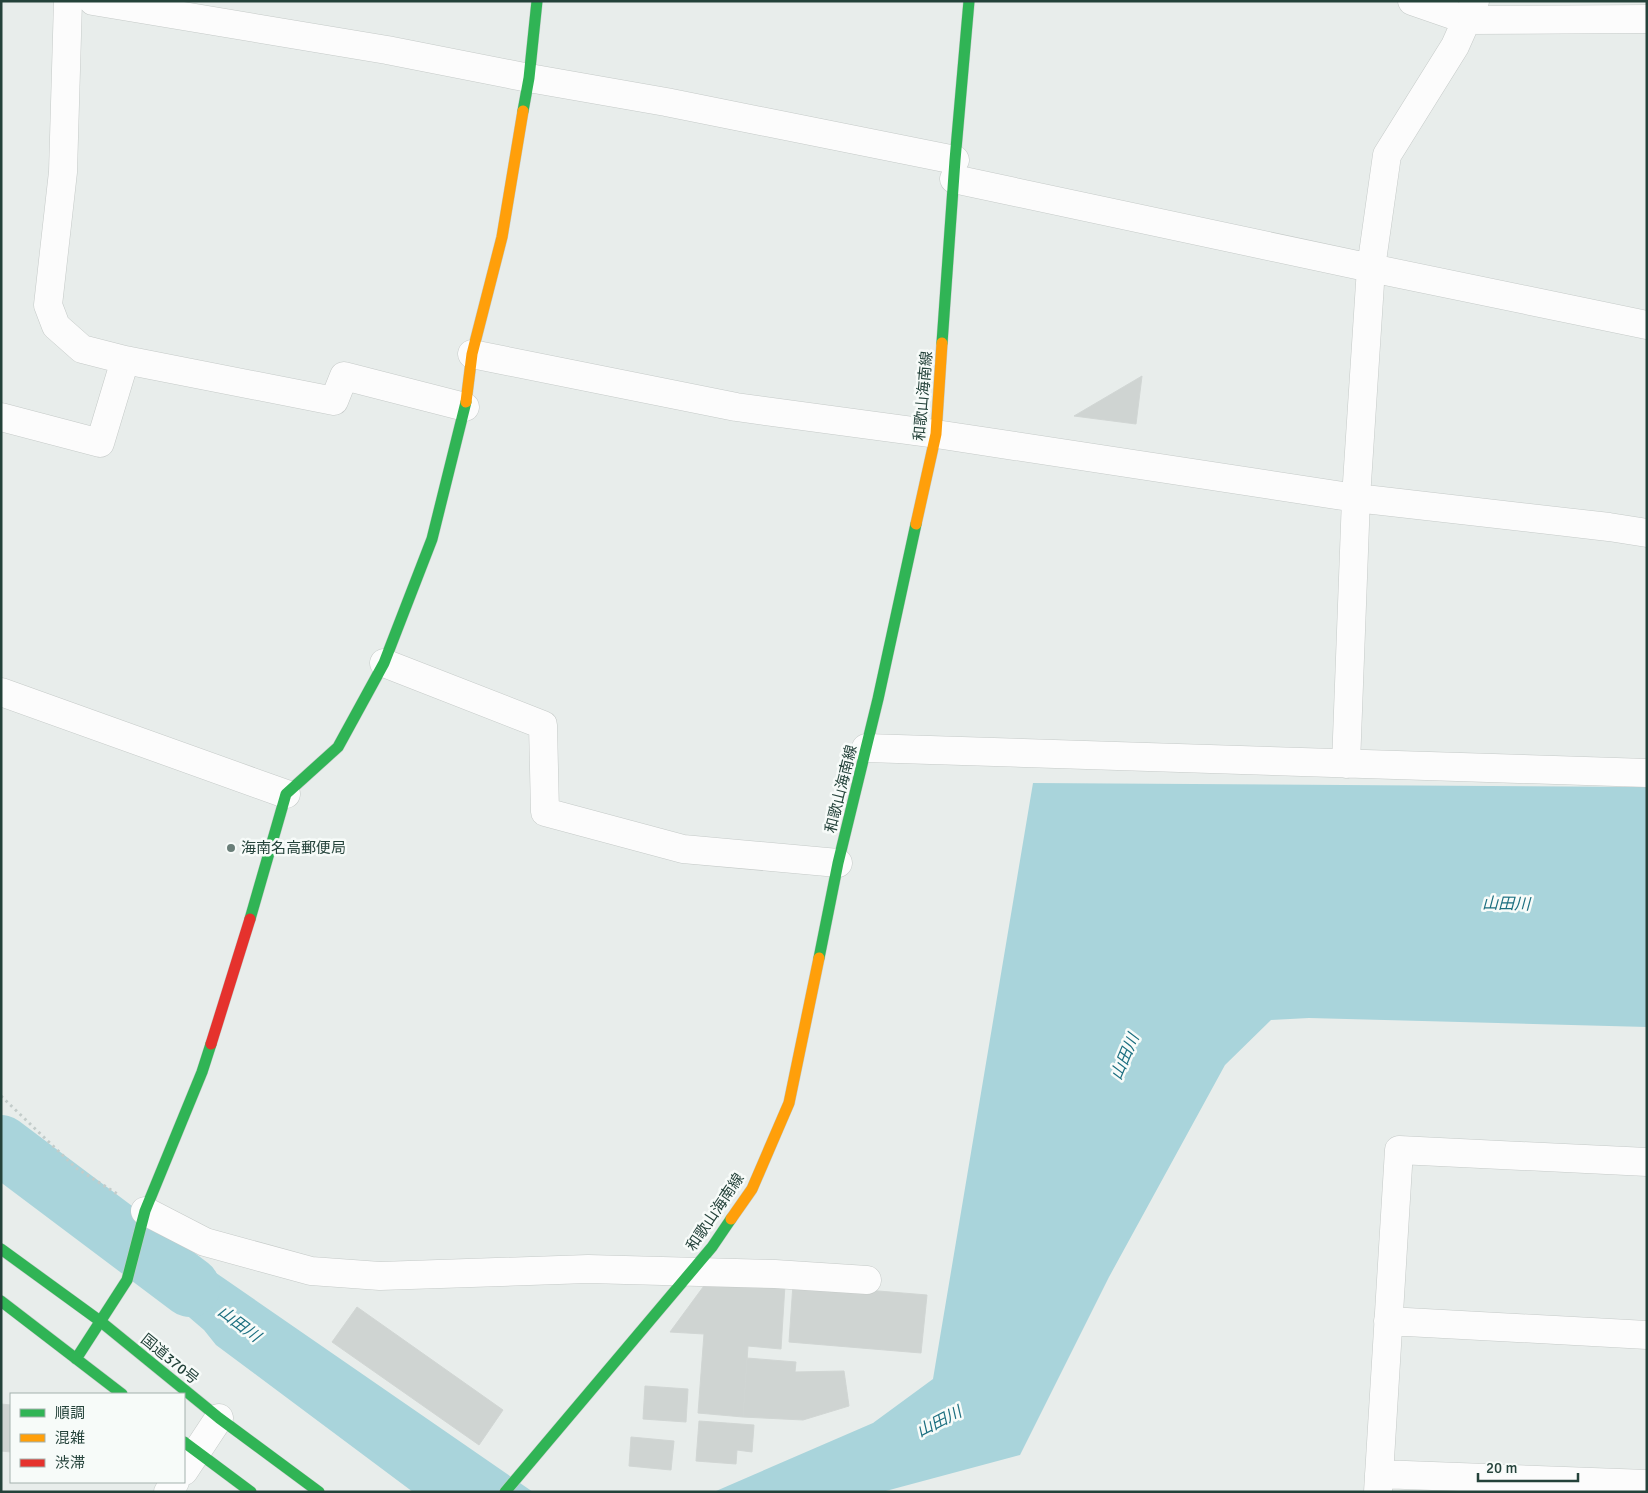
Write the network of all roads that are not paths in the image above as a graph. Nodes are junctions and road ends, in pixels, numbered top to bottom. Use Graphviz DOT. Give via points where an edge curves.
graph roads {
  1 [pos="68,1"];
  2 [pos="93,1"];
  3 [pos="537,1"];
  4 [pos="969,1"];
  5 [pos="1412,1"];
  6 [pos="1471,11"];
  7 [pos="1647,18"];
  8 [pos="529,78"];
  9 [pos="954,169"];
  10 [pos="1370,268"];
  11 [pos="1647,325"];
  12 [pos="472,354"];
  13 [pos="125,360"];
  14 [pos="465,407"];
  15 [pos="1,418"];
  16 [pos="936,434"];
  17 [pos="1356,498"];
  18 [pos="1647,533"];
  19 [pos="384,663"];
  20 [pos="1,692"];
  21 [pos="866,748"];
  22 [pos="1346,764"];
  23 [pos="1647,773"];
  24 [pos="286,794"];
  25 [pos="838,863"];
  26 [pos="1647,1162"];
  27 [pos="144,1216"];
  28 [pos="1,1249"];
  29 [pos="691,1272"];
  30 [pos="867,1280"];
  31 [pos="1,1301"];
  32 [pos="100,1321"];
  33 [pos="1388,1321"];
  34 [pos="1647,1335"];
  35 [pos="76,1359"];
  36 [pos="121,1393"];
  37 [pos="219,1418"];
  38 [pos="188,1455"];
  39 [pos="1379,1483"];
  40 [pos="1647,1484"];
  41 [pos="251,1492"];
  42 [pos="319,1492"];
  43 [pos="505,1492"];
  1 -- 13 [label="street" via="63,172 48,304 56,326 82,349"];
  2 -- 8 [label="street" via="387,50"];
  3 -- 8 [label="main road"];
  4 -- 9 [label="main road, 和歌山海南線"];
  5 -- 6 [label="street"];
  6 -- 7 [label="street"];
  6 -- 10 [label="street" via="1455,46 1387,154"];
  8 -- 9 [label="street" via="666,102"];
  8 -- 12 [label="main road" via="502,237"];
  9 -- 10 [label="street"];
  9 -- 16 [label="main road, 和歌山海南線"];
  10 -- 11 [label="street"];
  10 -- 17 [label="street"];
  12 -- 14 [label="main road"];
  12 -- 16 [label="street" via="736,407"];
  13 -- 14 [label="street" via="334,401 344,376"];
  13 -- 15 [label="street" via="100,443"];
  14 -- 19 [label="main road" via="432,539"];
  16 -- 17 [label="street"];
  16 -- 21 [label="main road, 和歌山海南線"];
  17 -- 18 [label="street"];
  17 -- 22 [label="street"];
  19 -- 24 [label="main road" via="338,747"];
  19 -- 25 [label="street" via="543,725 545,812 683,849"];
  20 -- 24 [label="street"];
  21 -- 22 [label="street"];
  21 -- 25 [label="main road, 和歌山海南線"];
  22 -- 23 [label="street"];
  24 -- 27 [label="main road" via="202,1072"];
  25 -- 29 [label="main road, 和歌山海南線" via="789,1103 752,1189"];
  26 -- 33 [label="street" via="1399,1150"];
  27 -- 29 [label="street" via="205,1242 310,1271 380,1276 588,1269"];
  27 -- 32 [label="main road" via="127,1280"];
  28 -- 32 [label="main road, 国道370号"];
  29 -- 30 [label="street"];
  29 -- 43 [label="main road, 和歌山海南線"];
  31 -- 35 [label="main road"];
  32 -- 35 [label="main road"];
  32 -- 37 [label="main road, 国道370号"];
  33 -- 34 [label="street"];
  33 -- 39 [label="street"];
  35 -- 36 [label="main road"];
  37 -- 38 [label="street"];
  37 -- 42 [label="main road, 国道370号"];
  38 -- 41 [label="main road"];
  39 -- 40 [label="street"];
}
